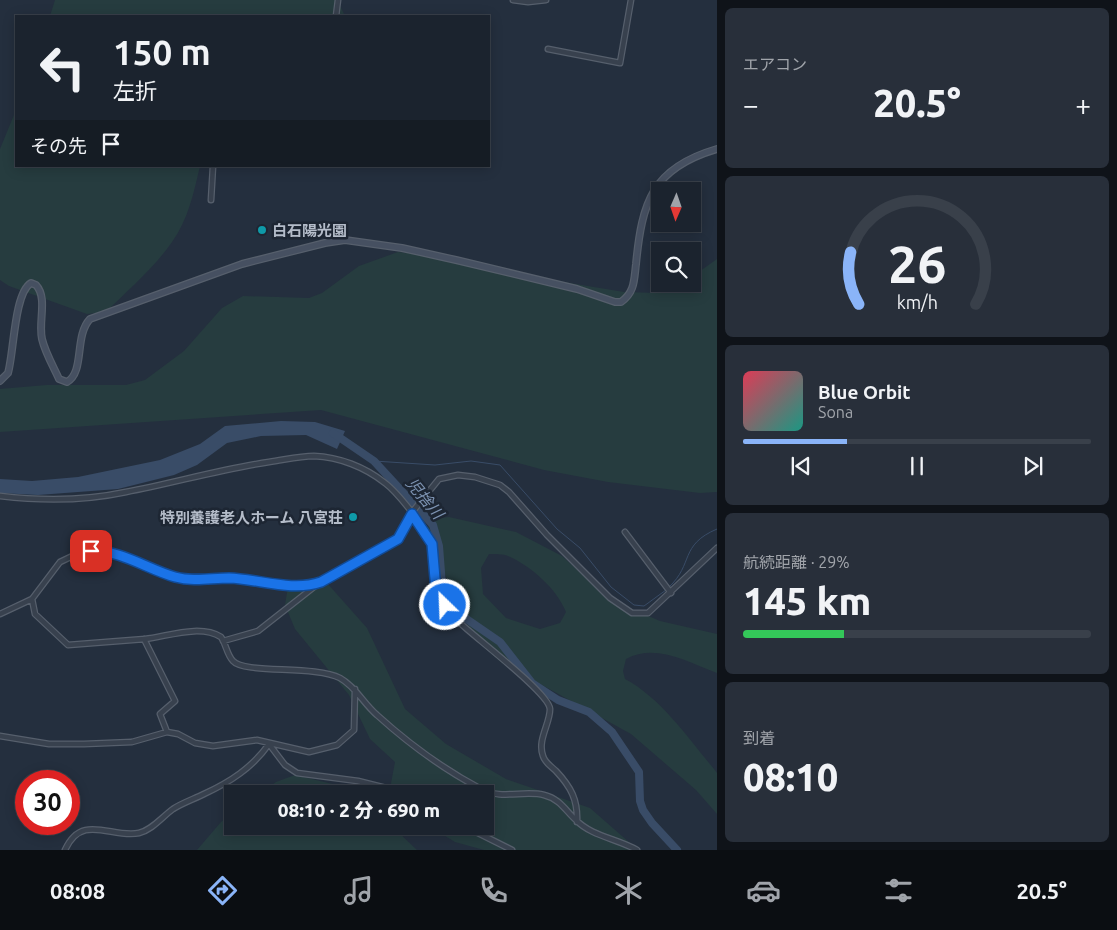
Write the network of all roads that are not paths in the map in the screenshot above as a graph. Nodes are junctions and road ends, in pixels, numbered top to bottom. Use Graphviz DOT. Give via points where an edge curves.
graph roads {
  1 [pos="338,0"];
  2 [pos="513,0"];
  3 [pos="546,0"];
  4 [pos="631,0"];
  5 [pos="336,15"];
  6 [pos="548,49"];
  7 [pos="717,148"];
  8 [pos="213,167"];
  9 [pos="212,200"];
  10 [pos="0,381"];
  11 [pos="0,496"];
  12 [pos="412,513"];
  13 [pos="625,532"];
  14 [pos="717,548"];
  15 [pos="321,582"];
  16 [pos="671,593"];
  17 [pos="32,599"];
  18 [pos="0,614"];
  19 [pos="144,639"];
  20 [pos="224,641"];
  21 [pos="355,689"];
  22 [pos="167,732"];
  23 [pos="0,736"];
  24 [pos="270,744"];
  25 [pos="377,785"];
  26 [pos="577,822"];
  27 [pos="482,835"];
  28 [pos="65,850"];
  29 [pos="512,850"];
  30 [pos="637,850"];
  1 -- 5 [label="street"];
  2 -- 3 [label="street"];
  4 -- 6 [label="street" via="620,63"];
  7 -- 10 [label="street" via="681,164 653,190 641,227 634,288 621,302 438,256 340,241 242,264 90,320 82,330 75,375 66,382 59,378 44,345 41,292 36,284 31,283 26,287 20,304 8,373"];
  8 -- 9 [label="street"];
  11 -- 12 [label="street" via="42,501 106,496 246,465 316,456 361,468 386,484"];
  12 -- 15 [label="street" via="398,539"];
  12 -- 16 [label="street" via="439,479 475,477 500,485 520,502 599,588 623,608 645,614"];
  12 -- 26 [label="street" via="432,544 436,590 451,615 546,700 550,710 542,755 574,794"];
  13 -- 16 [label="street"];
  14 -- 16 [label="street"];
  15 -- 17 [label="street" via="281,584 240,579 188,579 147,567 114,552 91,551 64,559"];
  15 -- 20 [label="street" via="258,631"];
  17 -- 18 [label="street"];
  17 -- 19 [label="street" via="36,614 68,645"];
  19 -- 20 [label="street" via="187,632 216,634"];
  19 -- 22 [label="street" via="175,701 160,714"];
  20 -- 21 [label="street" via="230,658 236,664 313,670 339,678"];
  21 -- 24 [label="street" via="355,727 341,742 309,752"];
  21 -- 26 [label="street" via="373,711 409,744 476,786 495,794 549,796 564,806"];
  22 -- 23 [label="street" via="132,742 84,744 49,744"];
  22 -- 24 [label="street" via="213,746 257,740"];
  24 -- 25 [label="street" via="285,765 297,773"];
  24 -- 28 [label="street" via="259,759 228,783 174,808 140,833 96,828 81,832"];
  26 -- 30 [label="street"];
  27 -- 29 [label="street"];
}
